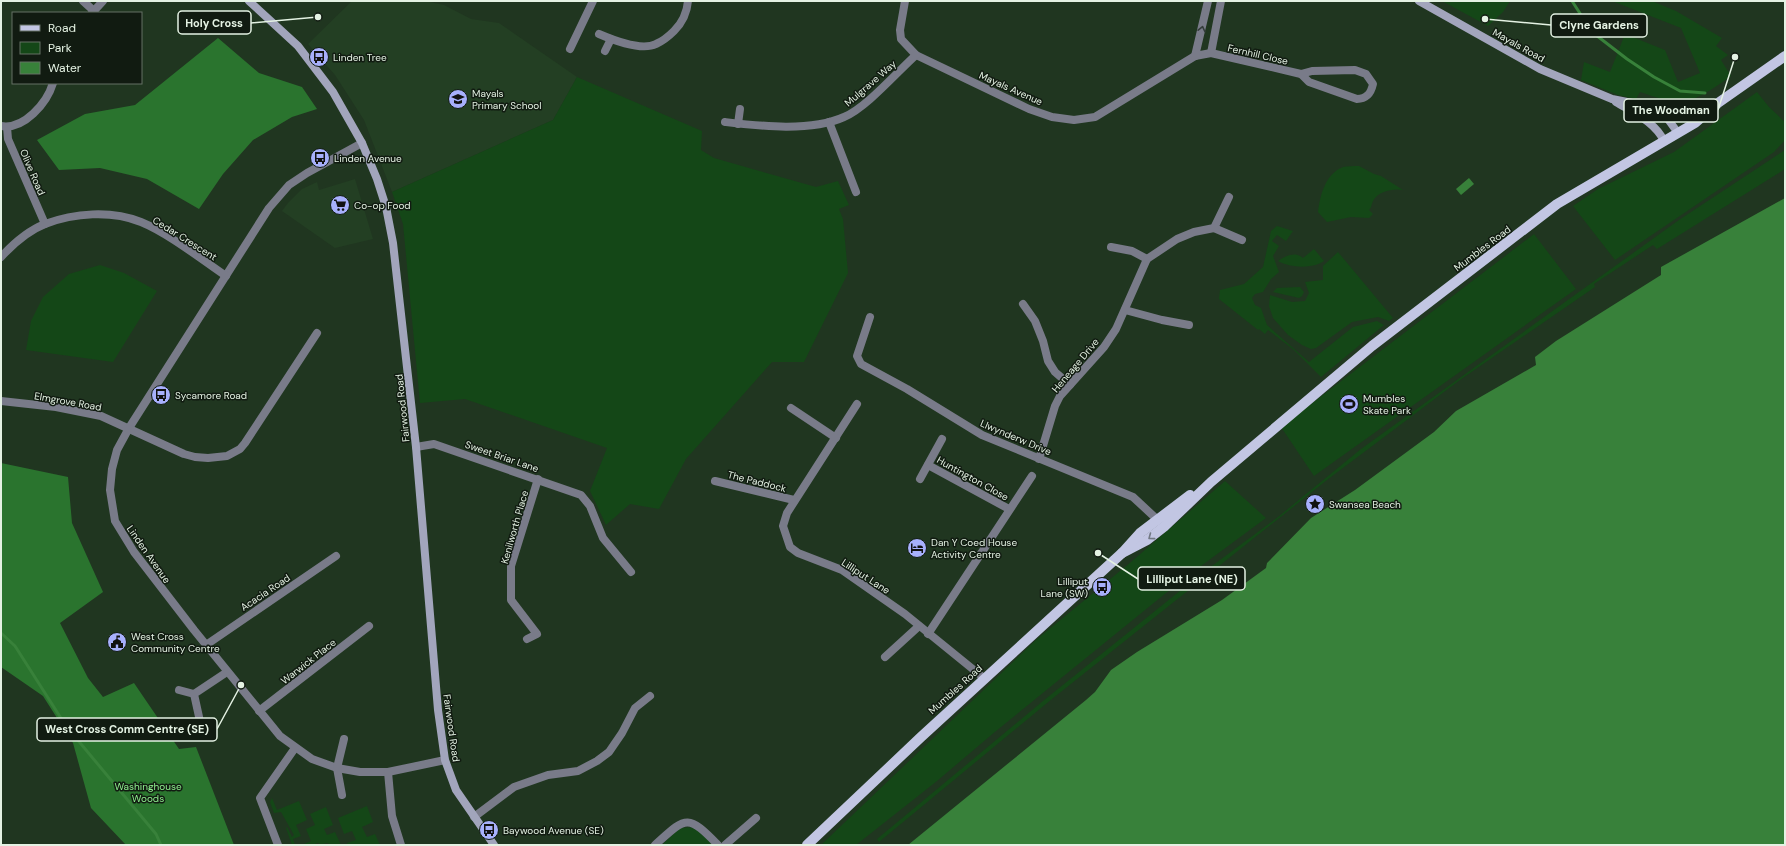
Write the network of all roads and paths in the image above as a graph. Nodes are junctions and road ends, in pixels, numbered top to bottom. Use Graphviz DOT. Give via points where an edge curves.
graph roads {
  1 [pos="83,1"];
  2 [pos="103,1"];
  3 [pos="249,1"];
  4 [pos="593,1"];
  5 [pos="688,1"];
  6 [pos="905,1"];
  7 [pos="1208,1"];
  8 [pos="1221,1"];
  9 [pos="1419,1"];
  10 [pos="93,12"];
  11 [pos="599,34"];
  12 [pos="611,39"];
  13 [pos="570,49"];
  14 [pos="606,51"];
  15 [pos="1211,53"];
  16 [pos="916,55"];
  17 [pos="1195,56"];
  18 [pos="1785,56"];
  19 [pos="1301,74"];
  20 [pos="54,84"];
  21 [pos="1612,99"];
  22 [pos="1718,103"];
  23 [pos="740,109"];
  24 [pos="1665,115"];
  25 [pos="725,122"];
  26 [pos="829,122"];
  27 [pos="738,124"];
  28 [pos="4,126"];
  29 [pos="1678,133"];
  30 [pos="1664,141"];
  31 [pos="362,143"];
  32 [pos="856,192"];
  33 [pos="1229,196"];
  34 [pos="45,224"];
  35 [pos="1214,228"];
  36 [pos="1242,240"];
  37 [pos="1111,246"];
  38 [pos="1,257"];
  39 [pos="1147,259"];
  40 [pos="226,276"];
  41 [pos="1022,304"];
  42 [pos="1125,310"];
  43 [pos="870,317"];
  44 [pos="1189,325"];
  45 [pos="317,333"];
  46 [pos="1070,385"];
  47 [pos="1,401"];
  48 [pos="857,404"];
  49 [pos="791,408"];
  50 [pos="128,428"];
  51 [pos="836,438"];
  52 [pos="942,439"];
  53 [pos="416,447"];
  54 [pos="1039,459"];
  55 [pos="928,464"];
  56 [pos="1032,476"];
  57 [pos="538,479"];
  58 [pos="920,479"];
  59 [pos="715,481"];
  60 [pos="1211,482"];
  61 [pos="794,500"];
  62 [pos="1009,509"];
  63 [pos="1157,519"];
  64 [pos="1165,526"];
  65 [pos="1122,553"];
  66 [pos="336,556"];
  67 [pos="631,572"];
  68 [pos="369,626"];
  69 [pos="919,626"];
  70 [pos="928,634"];
  71 [pos="527,639"];
  72 [pos="206,645"];
  73 [pos="885,657"];
  74 [pos="227,672"];
  75 [pos="985,679"];
  76 [pos="178,690"];
  77 [pos="194,694"];
  78 [pos="650,696"];
  79 [pos="259,711"];
  80 [pos="203,735"];
  81 [pos="344,739"];
  82 [pos="295,748"];
  83 [pos="445,760"];
  84 [pos="337,768"];
  85 [pos="388,772"];
  86 [pos="342,795"];
  87 [pos="474,817"];
  88 [pos="756,818"];
  89 [pos="278,845"];
  90 [pos="401,845"];
  91 [pos="494,845"];
  92 [pos="655,845"];
  93 [pos="718,845"];
  94 [pos="725,845"];
  95 [pos="807,845"];
  1 -- 10 [label="street"];
  2 -- 10 [label="street"];
  3 -- 31 [label="street, Fairwood Road" via="298,46 312,63 333,92"];
  4 -- 13 [label="street"];
  5 -- 12 [label="street" via="688,9 680,25 655,45 635,45"];
  6 -- 16 [label="street, Mayals Avenue" via="901,39"];
  17 -- 7 [label="street, one-way"];
  8 -- 15 [label="street"];
  9 -- 21 [label="street, Mayals Road" via="1540,69"];
  11 -- 12 [label="street"];
  12 -- 14 [label="street"];
  15 -- 17 [label="street"];
  15 -- 19 [label="street, Fernhill Close"];
  16 -- 17 [label="street, Mayals Avenue" via="1029,109 1074,120 1095,117"];
  16 -- 26 [label="street, Mulgrave Way" via="862,106 845,117"];
  18 -- 22 [label="main road, Mumbles Road"];
  19 -- 19 [label="street, Fernhill Close" via="1312,71 1359,71 1369,76 1373,84 1372,91 1368,96 1357,99 1309,82"];
  20 -- 28 [label="street" via="35,112 22,121"];
  21 -- 24 [label="street, Mayals Road" via="1637,104"];
  21 -- 30 [label="street, Mayals Road" via="1652,124 1660,131"];
  22 -- 24 [label="street, Mayals Road" via="1689,115"];
  22 -- 29 [label="main road, Mumbles Road"];
  23 -- 27 [label="street"];
  24 -- 29 [label="street"];
  25 -- 27 [label="street, Mulgrave Way"];
  26 -- 27 [label="street, Mulgrave Way" via="793,126"];
  26 -- 32 [label="street"];
  28 -- 34 [label="street, Olive Road"];
  29 -- 30 [label="main road, Mumbles Road"];
  30 -- 60 [label="main road, Mumbles Road" via="1557,204 1372,346"];
  31 -- 40 [label="street, Linden Avenue" via="289,185 269,208"];
  31 -- 53 [label="street, Fairwood Road" via="379,186 394,243"];
  33 -- 35 [label="street"];
  34 -- 38 [label="street, Cedar Crescent" via="13,244"];
  34 -- 40 [label="street, Cedar Crescent" via="92,214 124,216 159,232"];
  35 -- 36 [label="street"];
  35 -- 39 [label="street" via="1177,239"];
  37 -- 39 [label="street" via="1132,251"];
  39 -- 42 [label="street, Heneage Drive"];
  40 -- 50 [label="street, Linden Avenue"];
  41 -- 46 [label="street" via="1035,321 1048,361 1055,372"];
  42 -- 44 [label="street"];
  42 -- 46 [label="street, Heneage Drive" via="1104,347"];
  43 -- 54 [label="street, Llwynderw Drive" via="857,356 861,364 907,389 982,436"];
  45 -- 50 [label="street" via="245,443 234,453 220,458 195,457"];
  46 -- 54 [label="street, Heneage Drive" via="1055,406"];
  47 -- 50 [label="street, Elmgrove Road" via="56,407 100,416"];
  48 -- 51 [label="street, Lilliput Lane"];
  49 -- 51 [label="street"];
  50 -- 72 [label="street, Linden Avenue" via="117,450 112,469 110,490 115,522 134,552"];
  51 -- 61 [label="street, Lilliput Lane"];
  52 -- 55 [label="street"];
  53 -- 57 [label="street, Sweet Briar Lane" via="434,444"];
  53 -- 83 [label="street, Fairwood Road" via="438,710"];
  54 -- 63 [label="street, Llwynderw Drive" via="1133,497"];
  55 -- 58 [label="street"];
  55 -- 62 [label="street, Huntington Close"];
  56 -- 62 [label="street, Huntington Close"];
  57 -- 67 [label="street, Sweet Briar Lane" via="581,495 590,506 603,538"];
  57 -- 71 [label="street, Kenilworth Place" via="511,566 511,600 537,634"];
  59 -- 61 [label="street, The Paddock"];
  60 -- 63 [label="main road, Mumbles Road"];
  60 -- 64 [label="main road, Mumbles Road"];
  61 -- 69 [label="street, Lilliput Lane" via="783,526 790,547 798,553 842,570"];
  62 -- 70 [label="street, Huntington Close"];
  63 -- 64 [label="street, Llwynderw Drive"];
  63 -- 65 [label="main road, Mumbles Road"];
  64 -- 65 [label="main road, Mumbles Road, one-way" via="1147,540"];
  65 -- 75 [label="main road, Mumbles Road"];
  66 -- 72 [label="street, Acacia Road"];
  68 -- 79 [label="street, Warwick Place"];
  69 -- 70 [label="street, Lilliput Lane"];
  69 -- 73 [label="street"];
  70 -- 75 [label="street, Lilliput Lane"];
  72 -- 74 [label="street, Linden Avenue"];
  74 -- 77 [label="street"];
  74 -- 79 [label="street, Linden Avenue"];
  75 -- 95 [label="main road, Mumbles Road" via="850,802"];
  76 -- 77 [label="street"];
  77 -- 80 [label="street"];
  78 -- 87 [label="street" via="635,708 609,752 596,761 578,771 548,775 514,788"];
  79 -- 82 [label="street, Linden Avenue" via="280,736"];
  81 -- 84 [label="street"];
  82 -- 84 [label="street, Linden Avenue" via="312,759"];
  82 -- 89 [label="street" via="260,798"];
  83 -- 85 [label="street, Linden Avenue"];
  83 -- 87 [label="street, Fairwood Road" via="456,790"];
  84 -- 85 [label="street, Linden Avenue" via="360,772"];
  84 -- 86 [label="street"];
  85 -- 90 [label="street" via="392,816"];
  87 -- 91 [label="street, Fairwood Road"];
  88 -- 94 [label="street"];
  92 -- 93 [label="street" via="678,825 688,822 702,828"];
}
